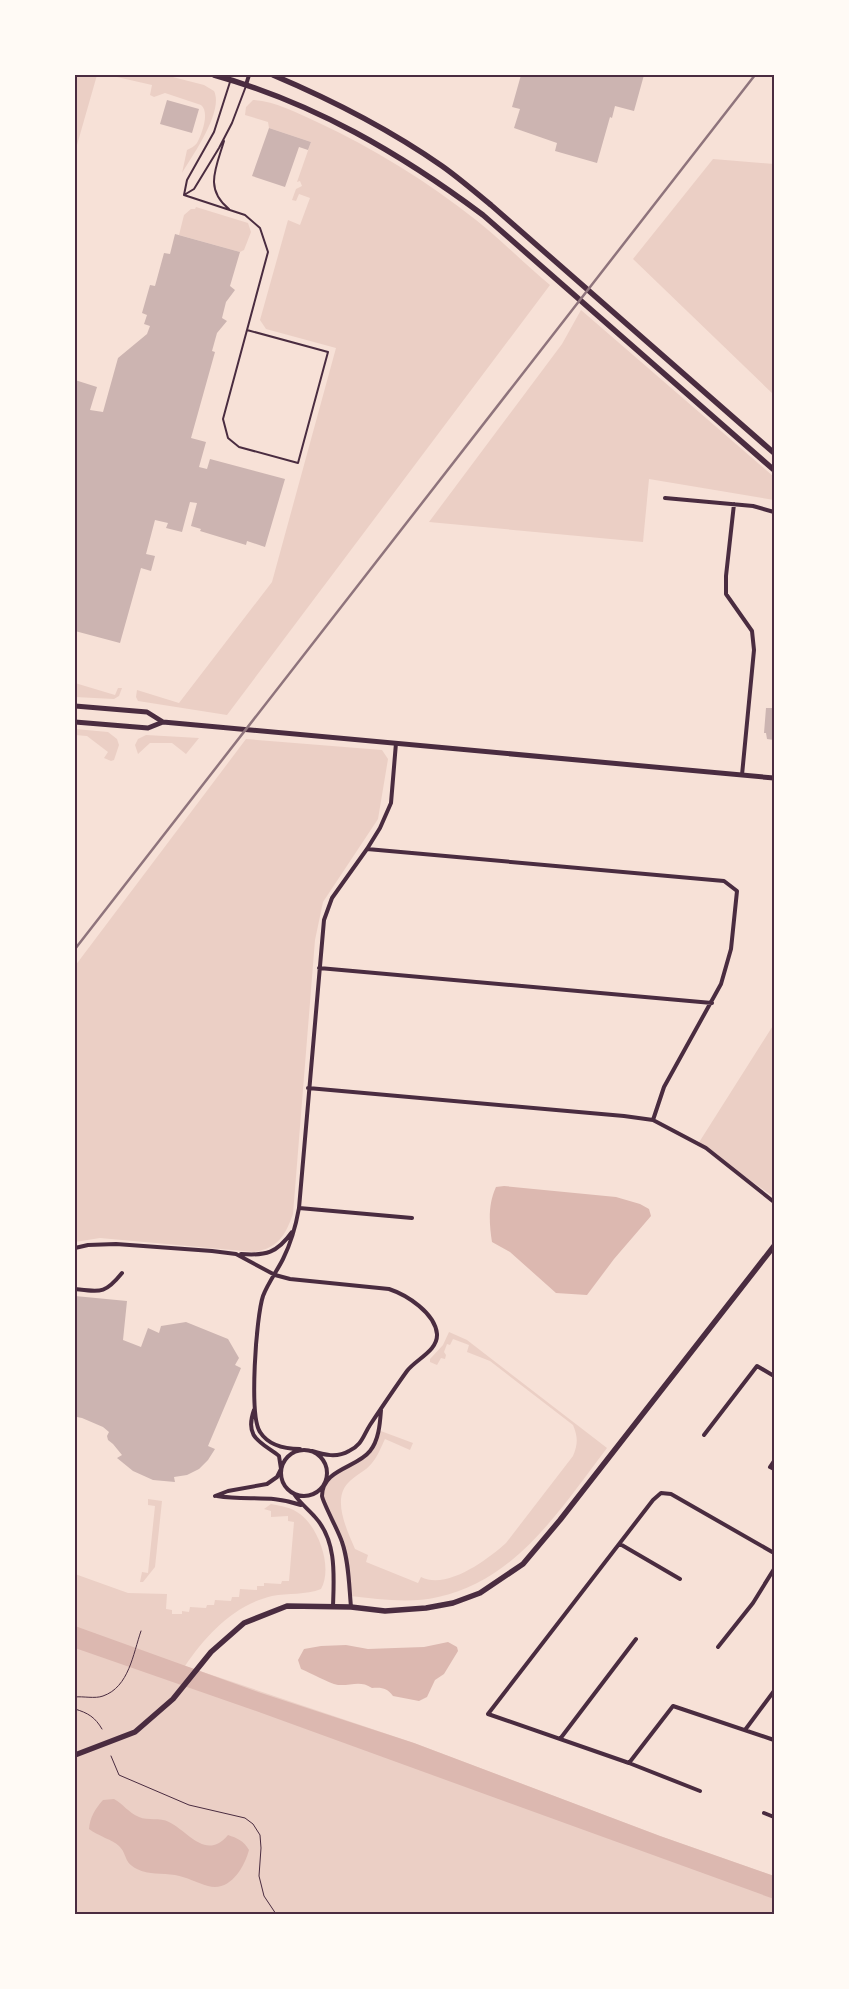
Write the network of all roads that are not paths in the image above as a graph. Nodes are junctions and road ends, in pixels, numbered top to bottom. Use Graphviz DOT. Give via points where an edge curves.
graph roads {
  1 [pos="214,75"];
  2 [pos="249,75"];
  3 [pos="273,75"];
  4 [pos="231,77"];
  5 [pos="246,85"];
  6 [pos="226,134"];
  7 [pos="184,195"];
  8 [pos="231,210"];
  9 [pos="247,330"];
  10 [pos="774,453"];
  11 [pos="774,470"];
  12 [pos="665,498"];
  13 [pos="734,504"];
  14 [pos="774,512"];
  15 [pos="75,706"];
  16 [pos="75,722"];
  17 [pos="163,722"];
  18 [pos="396,743"];
  19 [pos="742,775"];
  20 [pos="774,778"];
  21 [pos="367,850"];
  22 [pos="319,968"];
  23 [pos="712,1003"];
  24 [pos="308,1088"];
  25 [pos="653,1120"];
  26 [pos="774,1202"];
  27 [pos="299,1208"];
  28 [pos="412,1218"];
  29 [pos="296,1226"];
  30 [pos="774,1246"];
  31 [pos="75,1248"];
  32 [pos="236,1254"];
  33 [pos="122,1274"];
  34 [pos="275,1275"];
  35 [pos="75,1289"];
  36 [pos="774,1376"];
  37 [pos="254,1408"];
  38 [pos="381,1410"];
  39 [pos="704,1435"];
  40 [pos="300,1449"];
  41 [pos="312,1451"];
  42 [pos="774,1462"];
  43 [pos="281,1469"];
  44 [pos="774,1469"];
  45 [pos="325,1486"];
  46 [pos="294,1494"];
  47 [pos="302,1505"];
  48 [pos="620,1544"];
  49 [pos="774,1552"];
  50 [pos="774,1569"];
  51 [pos="680,1579"];
  52 [pos="332,1606"];
  53 [pos="352,1607"];
  54 [pos="636,1639"];
  55 [pos="718,1647"];
  56 [pos="774,1691"];
  57 [pos="745,1730"];
  58 [pos="560,1739"];
  59 [pos="774,1740"];
  60 [pos="75,1755"];
  61 [pos="629,1763"];
  62 [pos="700,1791"];
  63 [pos="764,1813"];
  64 [pos="774,1817"];
  1 -- 4 [label="main road"];
  2 -- 5 [label="street"];
  3 -- 10 [label="main road" via="371,120 443,166"];
  4 -- 5 [label="main road"];
  4 -- 7 [label="lane" via="214,132 187,180"];
  5 -- 6 [label="lane"];
  5 -- 11 [label="main road" via="297,104 361,134 438,181 483,215"];
  6 -- 7 [label="lane" via="194,189"];
  6 -- 8 [label="lane" via="213,188 218,200"];
  7 -- 8 [label="lane"];
  8 -- 9 [label="lane" via="245,215 260,228 268,252"];
  9 -- 9 [label="lane" via="328,352 298,463 239,447 228,438 223,419"];
  12 -- 13 [label="street"];
  13 -- 14 [label="street"];
  13 -- 19 [label="street" via="726,594 752,631 754,650"];
  15 -- 17 [label="street" via="147,712"];
  16 -- 17 [label="street" via="148,728"];
  17 -- 18 [label="street"];
  18 -- 19 [label="street"];
  18 -- 21 [label="street" via="391,804"];
  19 -- 20 [label="street"];
  21 -- 22 [label="street" via="332,898 324,920"];
  21 -- 23 [label="street" via="724,881 737,891 731,949"];
  22 -- 23 [label="street"];
  22 -- 24 [label="street"];
  23 -- 25 [label="street" via="664,1087"];
  24 -- 25 [label="street"];
  24 -- 27 [label="street"];
  25 -- 26 [label="street" via="706,1148"];
  27 -- 28 [label="street"];
  27 -- 29 [label="street"];
  29 -- 32 [label="street" via="283,1244 267,1254"];
  29 -- 34 [label="street"];
  30 -- 53 [label="main road" via="523,1564 480,1593 453,1603 385,1611"];
  31 -- 32 [label="street" via="116,1244"];
  32 -- 34 [label="street"];
  33 -- 35 [label="street" via="112,1287 97,1292"];
  34 -- 37 [label="street" via="259,1311"];
  34 -- 38 [label="street" via="389,1289 404,1294 436,1325 438,1336 435,1345 409,1368"];
  36 -- 39 [label="street" via="757,1366"];
  37 -- 40 [label="street" via="259,1431 266,1439 287,1449"];
  37 -- 43 [label="street" via="250,1420 252,1432 259,1443 279,1456"];
  38 -- 41 [label="street" via="360,1444 348,1452 325,1455"];
  38 -- 45 [label="street" via="380,1425 370,1451 332,1474"];
  40 -- 41 [label="street"];
  40 -- 43 [label="street" via="284,1459"];
  41 -- 45 [label="street" via="326,1464"];
  42 -- 44 [label="street" via="770,1467"];
  43 -- 46 [label="street" via="281,1479"];
  43 -- 47 [label="street" via="277,1477 267,1484 215,1496 235,1499 268,1497"];
  45 -- 46 [label="street" via="316,1494"];
  45 -- 53 [label="street" via="322,1496 343,1544"];
  46 -- 47 [label="street"];
  47 -- 52 [label="street" via="316,1517 327,1535 334,1567"];
  48 -- 49 [label="street" via="661,1493 671,1494"];
  48 -- 51 [label="street"];
  48 -- 58 [label="street" via="488,1714"];
  50 -- 55 [label="street" via="753,1603"];
  52 -- 53 [label="main road"];
  52 -- 60 [label="main road" via="287,1606 244,1623 211,1652 173,1699 135,1732"];
  54 -- 58 [label="street"];
  56 -- 57 [label="street"];
  57 -- 59 [label="street"];
  57 -- 61 [label="street" via="673,1706"];
  58 -- 61 [label="street"];
  61 -- 62 [label="street"];
  63 -- 64 [label="street"];
}
